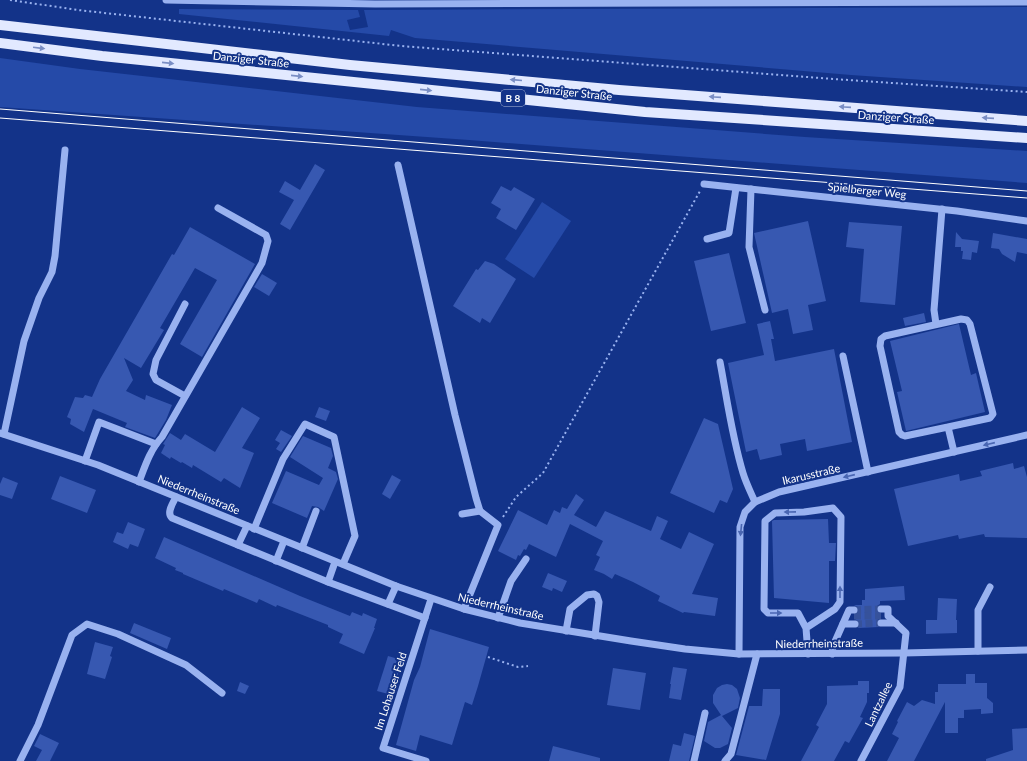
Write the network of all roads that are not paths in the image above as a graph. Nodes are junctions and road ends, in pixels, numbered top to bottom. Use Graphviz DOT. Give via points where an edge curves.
graph roads {
  1 [pos="166,0"];
  2 [pos="679,1"];
  3 [pos="1027,2"];
  4 [pos="0,25"];
  5 [pos="0,43"];
  6 [pos="1027,121"];
  7 [pos="1027,138"];
  8 [pos="66,150"];
  9 [pos="398,165"];
  10 [pos="704,184"];
  11 [pos="736,188"];
  12 [pos="752,189"];
  13 [pos="218,208"];
  14 [pos="942,209"];
  15 [pos="1027,221"];
  16 [pos="706,239"];
  17 [pos="185,304"];
  18 [pos="765,310"];
  19 [pos="936,324"];
  20 [pos="843,356"];
  21 [pos="720,362"];
  22 [pos="185,396"];
  23 [pos="948,427"];
  24 [pos="2,434"];
  25 [pos="1027,435"];
  26 [pos="156,444"];
  27 [pos="954,452"];
  28 [pos="85,461"];
  29 [pos="868,472"];
  30 [pos="139,482"];
  31 [pos="176,497"];
  32 [pos="755,502"];
  33 [pos="316,511"];
  34 [pos="480,511"];
  35 [pos="462,514"];
  36 [pos="247,526"];
  37 [pos="254,528"];
  38 [pos="284,540"];
  39 [pos="238,545"];
  40 [pos="302,548"];
  41 [pos="526,559"];
  42 [pos="276,561"];
  43 [pos="335,562"];
  44 [pos="343,564"];
  45 [pos="328,582"];
  46 [pos="396,586"];
  47 [pos="990,587"];
  48 [pos="431,599"];
  49 [pos="388,604"];
  50 [pos="464,609"];
  51 [pos="425,618"];
  52 [pos="498,618"];
  53 [pos="896,623"];
  54 [pos="843,624"];
  55 [pos="806,628"];
  56 [pos="566,631"];
  57 [pos="595,636"];
  58 [pos="1027,650"];
  59 [pos="978,651"];
  60 [pos="904,653"];
  61 [pos="740,654"];
  62 [pos="757,654"];
  63 [pos="808,654"];
  64 [pos="832,654"];
  65 [pos="222,693"];
  66 [pos="705,712"];
  67 [pos="20,761"];
  68 [pos="426,761"];
  69 [pos="694,761"];
  70 [pos="725,761"];
  71 [pos="861,761"];
  1 -- 2 [label="street" via="375,4"];
  2 -- 3 [label="street"];
  6 -- 4 [label="main road, Danziger Straße / B 8, one-way" via="611,89 350,65"];
  5 -- 7 [label="main road, Danziger Straße / B 8, one-way" via="102,56 645,112"];
  8 -- 24 [label="street" via="52,272 39,298 24,342"];
  9 -- 34 [label="street" via="455,415"];
  10 -- 11 [label="street, Spielberger Weg"];
  11 -- 12 [label="street, Spielberger Weg"];
  11 -- 16 [label="street" via="729,233"];
  12 -- 14 [label="street, Spielberger Weg"];
  12 -- 18 [label="street" via="749,247"];
  13 -- 22 [label="street" via="266,235 268,241 262,263"];
  14 -- 15 [label="street, Spielberger Weg"];
  14 -- 19 [label="street" via="935,302"];
  17 -- 22 [label="street" via="156,360 153,374 156,380"];
  19 -- 23 [label="street" via="961,319 967,320 970,324 993,414 990,418"];
  19 -- 23 [label="street" via="885,336 881,339 880,346 899,432 906,436"];
  20 -- 29 [label="street"];
  21 -- 32 [label="street" via="738,454"];
  22 -- 26 [label="street"];
  23 -- 27 [label="street"];
  24 -- 28 [label="street, Niederrheinstraße"];
  25 -- 27 [label="street, Ikarusstraße, one-way"];
  26 -- 28 [label="street" via="99,422"];
  26 -- 30 [label="street" via="147,458"];
  27 -- 29 [label="street, Ikarusstraße"];
  28 -- 30 [label="street, Niederrheinstraße"];
  29 -- 32 [label="street, Ikarusstraße, one-way" via="779,492"];
  30 -- 31 [label="street, Niederrheinstraße"];
  31 -- 36 [label="street, Niederrheinstraße"];
  31 -- 39 [label="street" via="169,513 172,518"];
  32 -- 61 [label="street, one-way" via="745,512 740,527"];
  33 -- 40 [label="street"];
  34 -- 35 [label="street"];
  34 -- 50 [label="street" via="498,525"];
  36 -- 37 [label="street, Niederrheinstraße"];
  36 -- 39 [label="street"];
  37 -- 38 [label="street, Niederrheinstraße"];
  37 -- 44 [label="street" via="283,459 305,424 334,437 355,536"];
  38 -- 40 [label="street, Niederrheinstraße"];
  38 -- 42 [label="street"];
  39 -- 42 [label="street"];
  40 -- 43 [label="street, Niederrheinstraße"];
  41 -- 52 [label="street" via="511,582"];
  42 -- 45 [label="street"];
  43 -- 44 [label="street, Niederrheinstraße"];
  43 -- 45 [label="street"];
  44 -- 46 [label="street, Niederrheinstraße"];
  45 -- 49 [label="street"];
  46 -- 48 [label="street, Niederrheinstraße"];
  46 -- 49 [label="street"];
  47 -- 59 [label="street" via="978,610"];
  48 -- 50 [label="street, Niederrheinstraße"];
  48 -- 51 [label="street, Im Lohauser Feld"];
  49 -- 51 [label="street"];
  50 -- 52 [label="street, Niederrheinstraße"];
  51 -- 68 [label="street, Im Lohauser Feld" via="383,748"];
  52 -- 56 [label="street, Niederrheinstraße"];
  53 -- 53 [label="street" via="883,616"];
  53 -- 60 [label="street, Lantzallee" via="906,633"];
  54 -- 54 [label="street" via="854,617 849,610 846,616"];
  54 -- 64 [label="street"];
  55 -- 55 [label="street, one-way" via="835,609 840,602 841,517 833,508 775,513 765,521 764,609 768,613 798,613"];
  55 -- 63 [label="street"];
  56 -- 57 [label="street, Niederrheinstraße"];
  56 -- 57 [label="street" via="570,609 587,595 594,594 598,596 599,602"];
  57 -- 61 [label="street, Niederrheinstraße"];
  58 -- 59 [label="street, Niederrheinstraße"];
  59 -- 60 [label="street, Niederrheinstraße"];
  60 -- 64 [label="street, Niederrheinstraße"];
  60 -- 71 [label="street, Lantzallee" via="900,687"];
  61 -- 62 [label="street, Niederrheinstraße"];
  62 -- 63 [label="street, Niederrheinstraße"];
  62 -- 70 [label="street" via="731,754"];
  63 -- 64 [label="street, Niederrheinstraße"];
  65 -- 67 [label="street" via="186,665 118,634 88,624 72,635 38,725"];
  66 -- 69 [label="street"];
}
